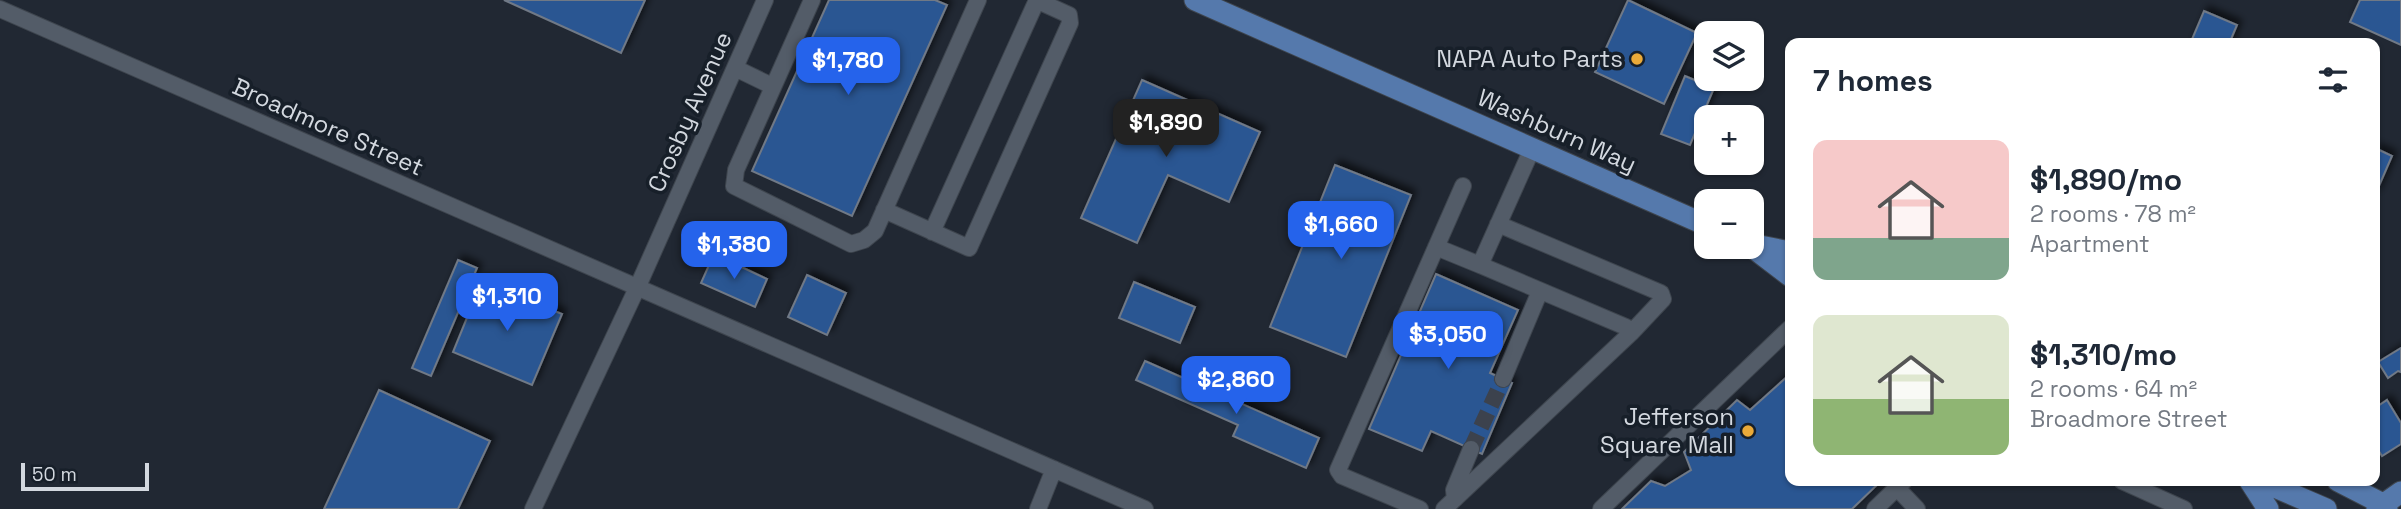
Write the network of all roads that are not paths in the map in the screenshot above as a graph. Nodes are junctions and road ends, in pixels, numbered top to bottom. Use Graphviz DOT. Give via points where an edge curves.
graph roads {
  1 [pos="765,0"];
  2 [pos="812,0"];
  3 [pos="978,0"];
  4 [pos="1036,0"];
  5 [pos="1195,0"];
  6 [pos="0,9"];
  7 [pos="735,68"];
  8 [pos="772,86"];
  9 [pos="1532,149"];
  10 [pos="1463,186"];
  11 [pos="884,210"];
  12 [pos="1694,220"];
  13 [pos="1498,223"];
  14 [pos="932,232"];
  15 [pos="1436,247"];
  16 [pos="1764,248"];
  17 [pos="1785,251"];
  18 [pos="1764,255"];
  19 [pos="1480,265"];
  20 [pos="1785,272"];
  21 [pos="638,286"];
  22 [pos="1540,290"];
  23 [pos="1631,333"];
  24 [pos="1785,333"];
  25 [pos="1503,379"];
  26 [pos="1471,449"];
  27 [pos="1054,469"];
  28 [pos="1899,486"];
  29 [pos="1902,486"];
  30 [pos="2133,486"];
  31 [pos="2253,486"];
  32 [pos="2273,486"];
  33 [pos="2346,486"];
  34 [pos="2401,492"];
  35 [pos="1449,504"];
  36 [pos="2383,507"];
  37 [pos="533,509"];
  38 [pos="1038,509"];
  39 [pos="1145,509"];
  40 [pos="1420,509"];
  41 [pos="1601,509"];
  42 [pos="1875,509"];
  43 [pos="1917,509"];
  44 [pos="2184,509"];
  45 [pos="2268,509"];
  46 [pos="2326,509"];
  1 -- 7 [label="street, Crosby Avenue"];
  2 -- 8 [label="street"];
  3 -- 11 [label="street"];
  4 -- 14 [label="street"];
  4 -- 14 [label="street" via="1069,15 1070,23 969,248"];
  5 -- 9 [label="main road, Washburn Way"];
  6 -- 21 [label="street, Broadmore Street"];
  7 -- 8 [label="street"];
  7 -- 21 [label="street, Crosby Avenue"];
  8 -- 11 [label="street" via="736,170 734,187 851,244 875,231"];
  9 -- 12 [label="main road, Washburn Way"];
  9 -- 13 [label="street"];
  10 -- 15 [label="street"];
  11 -- 14 [label="street"];
  13 -- 19 [label="street"];
  13 -- 23 [label="street" via="1661,293 1663,299"];
  15 -- 19 [label="street"];
  15 -- 40 [label="street" via="1338,470 1342,476"];
  16 -- 17 [label="main road"];
  18 -- 20 [label="main road"];
  19 -- 22 [label="street"];
  21 -- 27 [label="street, Broadmore Street"];
  21 -- 37 [label="street, Crosby Avenue"];
  22 -- 23 [label="street"];
  22 -- 25 [label="street"];
  23 -- 35 [label="street"];
  24 -- 41 [label="street"];
  26 -- 35 [label="street"];
  27 -- 38 [label="street"];
  27 -- 39 [label="street, Broadmore Street"];
  28 -- 42 [label="street"];
  29 -- 43 [label="street"];
  30 -- 44 [label="street"];
  31 -- 45 [label="main road"];
  32 -- 46 [label="main road"];
  33 -- 36 [label="main road"];
  34 -- 36 [label="main road"];
}
